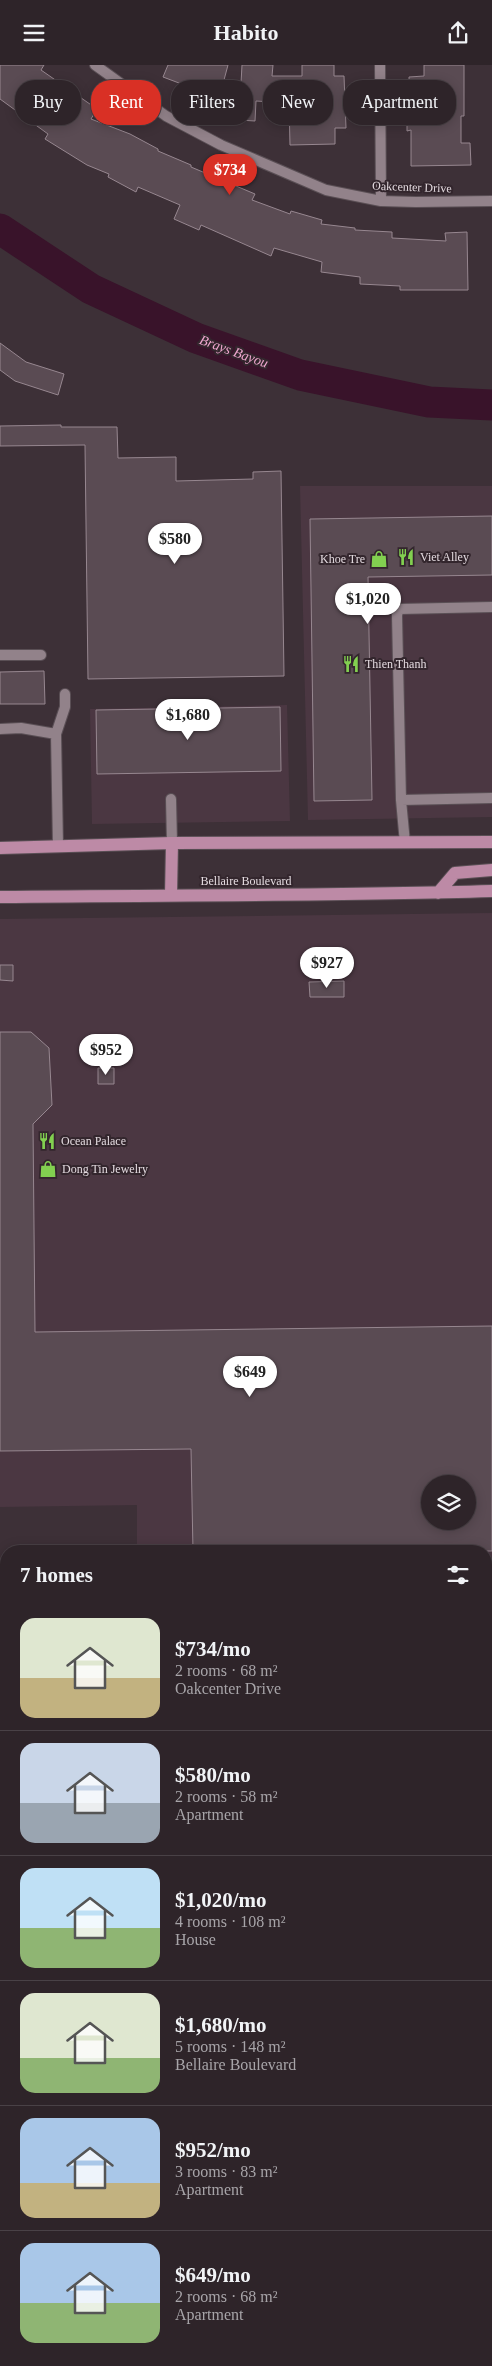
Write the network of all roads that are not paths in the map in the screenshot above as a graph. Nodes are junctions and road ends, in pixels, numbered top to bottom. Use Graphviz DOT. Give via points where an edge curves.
graph roads {
  1 [pos="95,65"];
  2 [pos="380,65"];
  3 [pos="381,201"];
  4 [pos="492,201"];
  5 [pos="492,607"];
  6 [pos="0,655"];
  7 [pos="41,655"];
  8 [pos="66,694"];
  9 [pos="0,729"];
  10 [pos="56,733"];
  11 [pos="492,798"];
  12 [pos="171,799"];
  13 [pos="401,799"];
  14 [pos="492,842"];
  15 [pos="172,843"];
  16 [pos="405,843"];
  17 [pos="58,846"];
  18 [pos="0,848"];
  19 [pos="492,870"];
  20 [pos="492,891"];
  21 [pos="438,893"];
  22 [pos="171,895"];
  23 [pos="0,897"];
  1 -- 3 [label="street, Oakcenter Drive" via="166,116 220,145 326,190"];
  2 -- 3 [label="street"];
  3 -- 4 [label="street, Oakcenter Drive"];
  5 -- 13 [label="street" via="398,609"];
  6 -- 7 [label="street"];
  8 -- 10 [label="street" via="66,707"];
  9 -- 10 [label="street"];
  10 -- 17 [label="street"];
  11 -- 13 [label="street"];
  12 -- 15 [label="street"];
  13 -- 16 [label="street"];
  14 -- 16 [label="main road"];
  15 -- 16 [label="main road"];
  15 -- 17 [label="main road"];
  15 -- 22 [label="main road"];
  17 -- 18 [label="main road"];
  19 -- 21 [label="main road" via="455,873"];
  20 -- 21 [label="main road, Bellaire Boulevard"];
  21 -- 22 [label="main road, Bellaire Boulevard"];
  22 -- 23 [label="main road, Bellaire Boulevard"];
}
